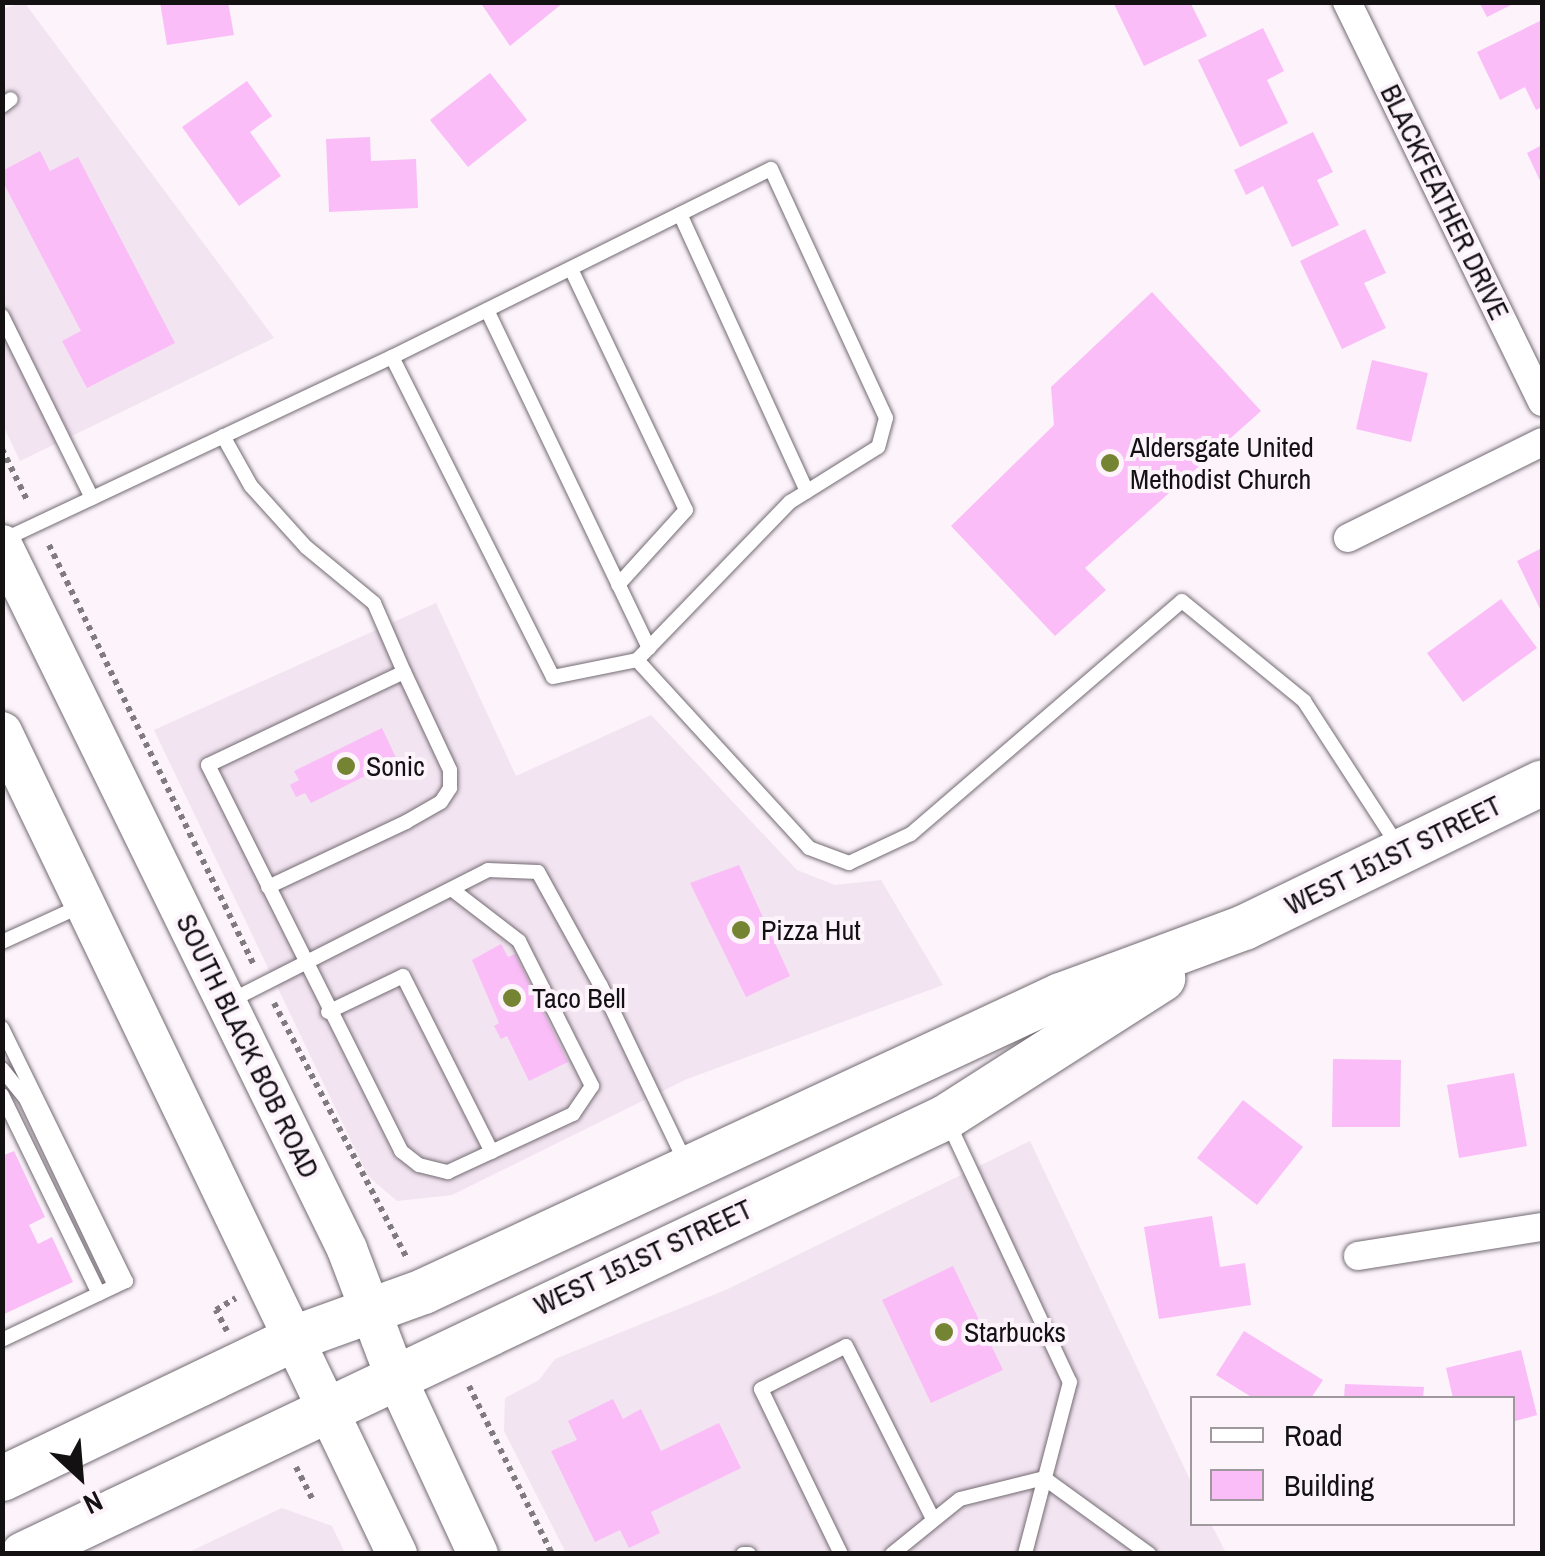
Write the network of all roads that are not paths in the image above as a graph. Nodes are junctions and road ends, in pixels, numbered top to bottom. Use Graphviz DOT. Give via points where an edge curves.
graph roads {
  1 [pos="1346,2"];
  2 [pos="680,214"];
  3 [pos="571,269"];
  4 [pos="487,310"];
  5 [pos="2,316"];
  6 [pos="392,357"];
  7 [pos="1542,402"];
  8 [pos="223,436"];
  9 [pos="1542,442"];
  10 [pos="807,491"];
  11 [pos="92,498"];
  12 [pos="1348,538"];
  13 [pos="2,543"];
  14 [pos="618,586"];
  15 [pos="649,648"];
  16 [pos="637,660"];
  17 [pos="404,672"];
  18 [pos="2,732"];
  19 [pos="1542,782"];
  20 [pos="1402,850"];
  21 [pos="268,886"];
  22 [pos="454,892"];
  23 [pos="87,903"];
  24 [pos="1244,926"];
  25 [pos="2,942"];
  26 [pos="303,964"];
  27 [pos="1108,977"];
  28 [pos="226,1003"];
  29 [pos="328,1012"];
  30 [pos="2,1028"];
  31 [pos="2,1069"];
  32 [pos="2,1095"];
  33 [pos="945,1117"];
  34 [pos="492,1152"];
  35 [pos="688,1166"];
  36 [pos="1542,1227"];
  37 [pos="1358,1256"];
  38 [pos="115,1286"];
  39 [pos="99,1294"];
  40 [pos="370,1312"];
  41 [pos="296,1337"];
  42 [pos="2,1340"];
  43 [pos="394,1374"];
  44 [pos="327,1405"];
  45 [pos="2,1478"];
  46 [pos="1044,1478"];
  47 [pos="932,1517"];
  48 [pos="23,1554"];
  49 [pos="396,1554"];
  50 [pos="478,1554"];
  51 [pos="841,1554"];
  52 [pos="892,1554"];
  53 [pos="1025,1554"];
  54 [pos="1149,1554"];
  1 -- 7 [label="street, BLACKFEATHER DRIVE"];
  2 -- 3 [label="lane"];
  2 -- 10 [label="lane"];
  2 -- 10 [label="lane" via="771,169 886,418 878,447"];
  3 -- 4 [label="lane"];
  3 -- 14 [label="lane" via="686,510"];
  4 -- 6 [label="lane"];
  4 -- 14 [label="lane"];
  5 -- 11 [label="lane"];
  6 -- 8 [label="lane"];
  6 -- 16 [label="lane" via="553,677"];
  8 -- 11 [label="lane"];
  8 -- 17 [label="lane" via="251,486 306,547 374,602"];
  9 -- 12 [label="street"];
  10 -- 15 [label="lane"];
  11 -- 13 [label="lane"];
  13 -- 28 [label="main road, SOUTH BLACK BOB ROAD"];
  14 -- 15 [label="lane"];
  15 -- 16 [label="lane"];
  16 -- 20 [label="lane" via="809,848 849,862 910,834 1182,601 1304,701"];
  17 -- 21 [label="lane" via="450,770 450,788 441,802 406,822"];
  17 -- 21 [label="lane" via="208,764"];
  18 -- 23 [label="main road"];
  19 -- 20 [label="main road, WEST 151ST STREET"];
  20 -- 24 [label="main road, WEST 151ST STREET"];
  21 -- 26 [label="lane"];
  22 -- 26 [label="lane"];
  22 -- 34 [label="lane" via="519,941 592,1086 573,1114"];
  22 -- 35 [label="lane" via="488,870 538,872"];
  23 -- 25 [label="lane"];
  23 -- 41 [label="main road"];
  24 -- 27 [label="main road, WEST 151ST STREET"];
  24 -- 33 [label="main road, WEST 151ST STREET"];
  26 -- 28 [label="lane"];
  26 -- 29 [label="lane"];
  27 -- 33 [label="main road" via="948,1068 942,1083"];
  27 -- 35 [label="main road, WEST 151ST STREET"];
  28 -- 40 [label="main road, SOUTH BLACK BOB ROAD" via="347,1249"];
  29 -- 34 [label="lane" via="400,1151 419,1165 448,1172"];
  29 -- 34 [label="lane" via="403,976"];
  30 -- 38 [label="lane" via="126,1281"];
  31 -- 38 [label="lane" via="25,1097"];
  32 -- 39 [label="lane"];
  33 -- 43 [label="main road, WEST 151ST STREET"];
  33 -- 46 [label="lane" via="1070,1382"];
  35 -- 40 [label="main road, WEST 151ST STREET"];
  36 -- 37 [label="street"];
  38 -- 39 [label="lane"];
  39 -- 42 [label="lane"];
  40 -- 41 [label="main road, WEST 151ST STREET"];
  40 -- 43 [label="main road, SOUTH BLACK BOB ROAD"];
  41 -- 44 [label="main road"];
  41 -- 45 [label="main road, WEST 151ST STREET"];
  43 -- 44 [label="main road, WEST 151ST STREET"];
  43 -- 50 [label="main road, SOUTH BLACK BOB ROAD"];
  44 -- 48 [label="main road, WEST 151ST STREET"];
  44 -- 49 [label="main road"];
  46 -- 47 [label="lane" via="960,1499"];
  46 -- 53 [label="lane"];
  46 -- 54 [label="lane"];
  47 -- 51 [label="lane" via="846,1346 761,1390"];
  47 -- 52 [label="lane"];
}
